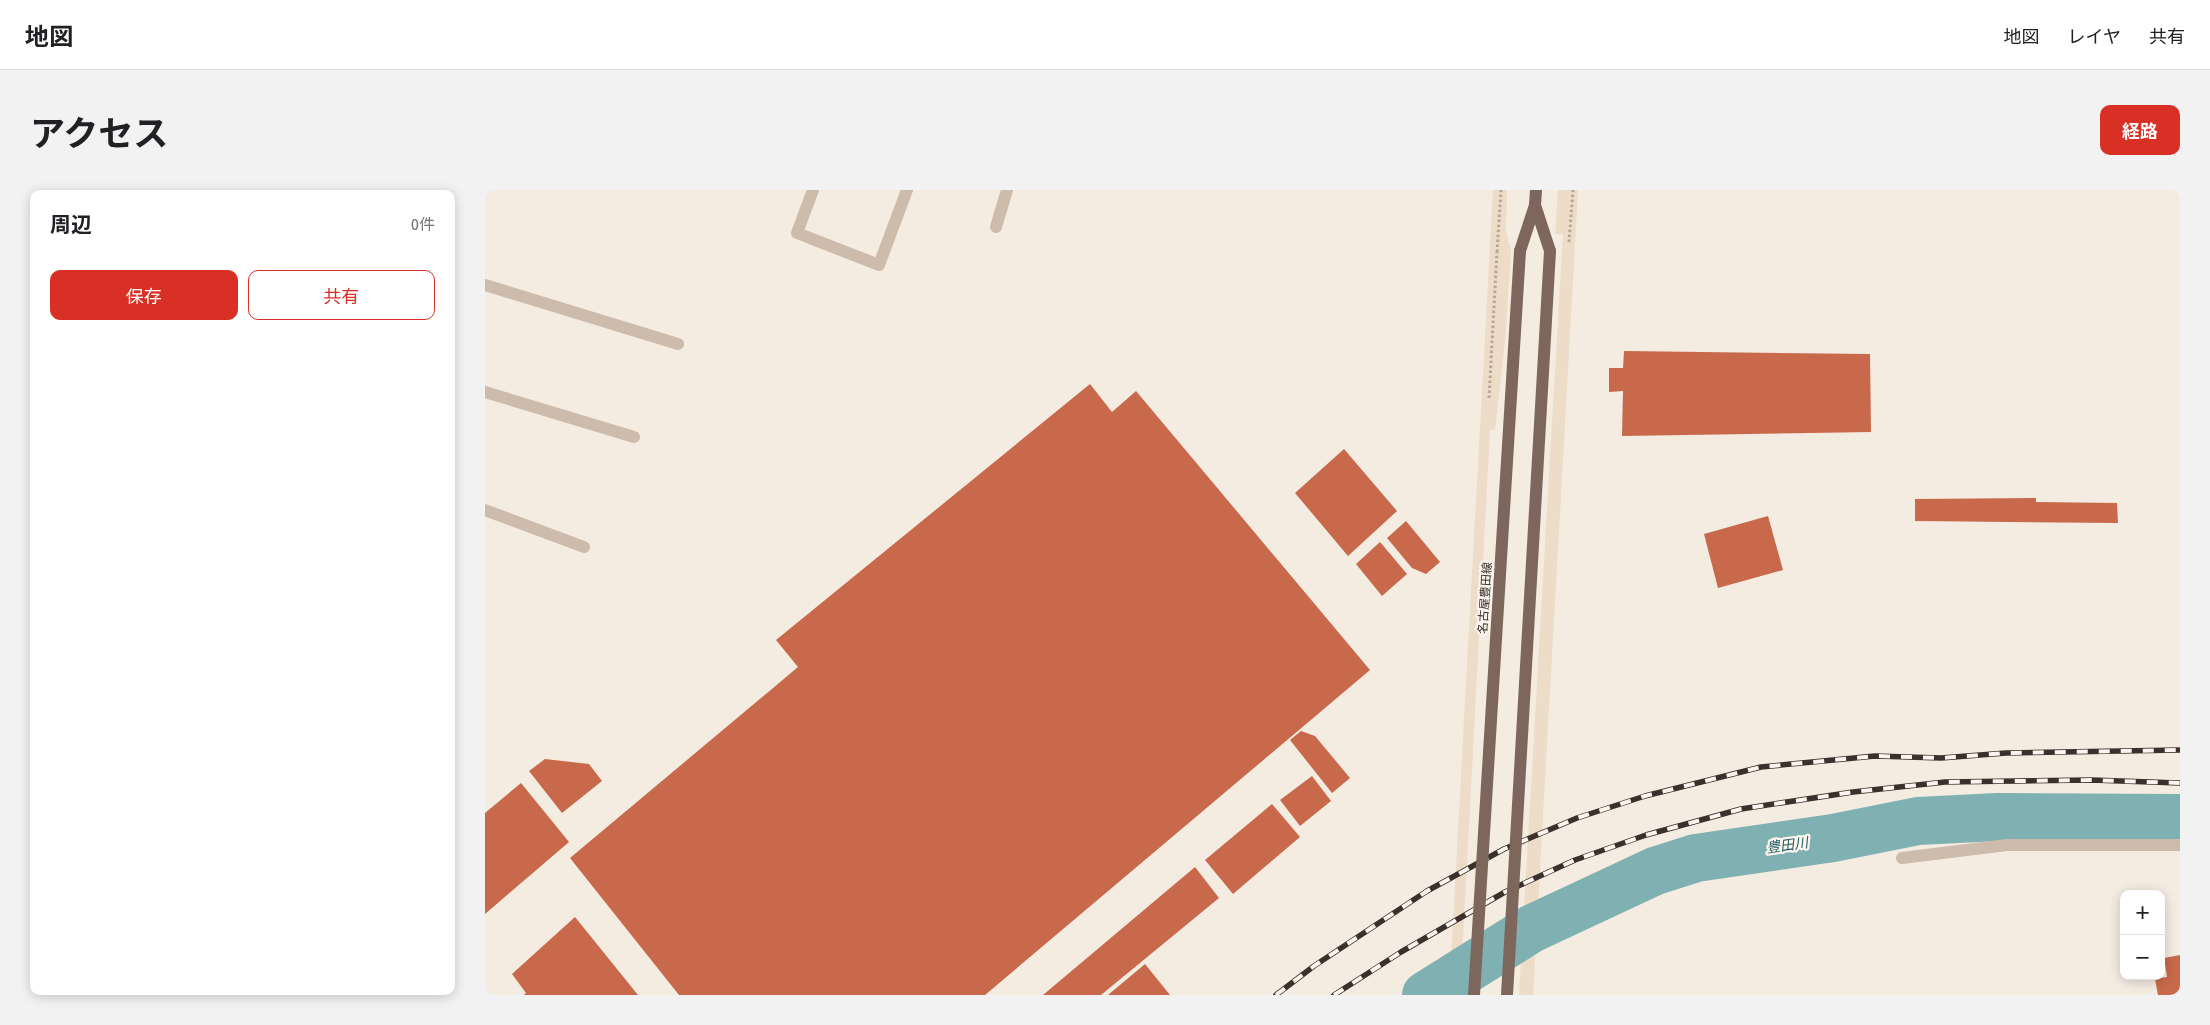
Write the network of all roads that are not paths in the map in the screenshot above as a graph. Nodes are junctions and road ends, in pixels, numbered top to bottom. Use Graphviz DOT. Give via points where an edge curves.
graph roads {
  1 [pos="813,190"];
  2 [pos="907,190"];
  3 [pos="1007,190"];
  4 [pos="1536,190"];
  5 [pos="1535,205"];
  6 [pos="996,227"];
  7 [pos="485,285"];
  8 [pos="678,344"];
  9 [pos="485,392"];
  10 [pos="635,437"];
  11 [pos="485,510"];
  12 [pos="584,547"];
  13 [pos="2180,845"];
  14 [pos="1901,858"];
  15 [pos="1474,995"];
  16 [pos="1507,995"];
  1 -- 2 [label="street" via="797,233 879,265"];
  3 -- 6 [label="street"];
  4 -- 5 [label="main road, 名古屋豊田線"];
  5 -- 15 [label="main road, 名古屋豊田線, bridge" via="1521,251"];
  5 -- 16 [label="main road, 名古屋豊田線, bridge" via="1550,251"];
  7 -- 8 [label="street"];
  9 -- 10 [label="street"];
  11 -- 12 [label="street"];
  13 -- 14 [label="street" via="2007,845"];
}
